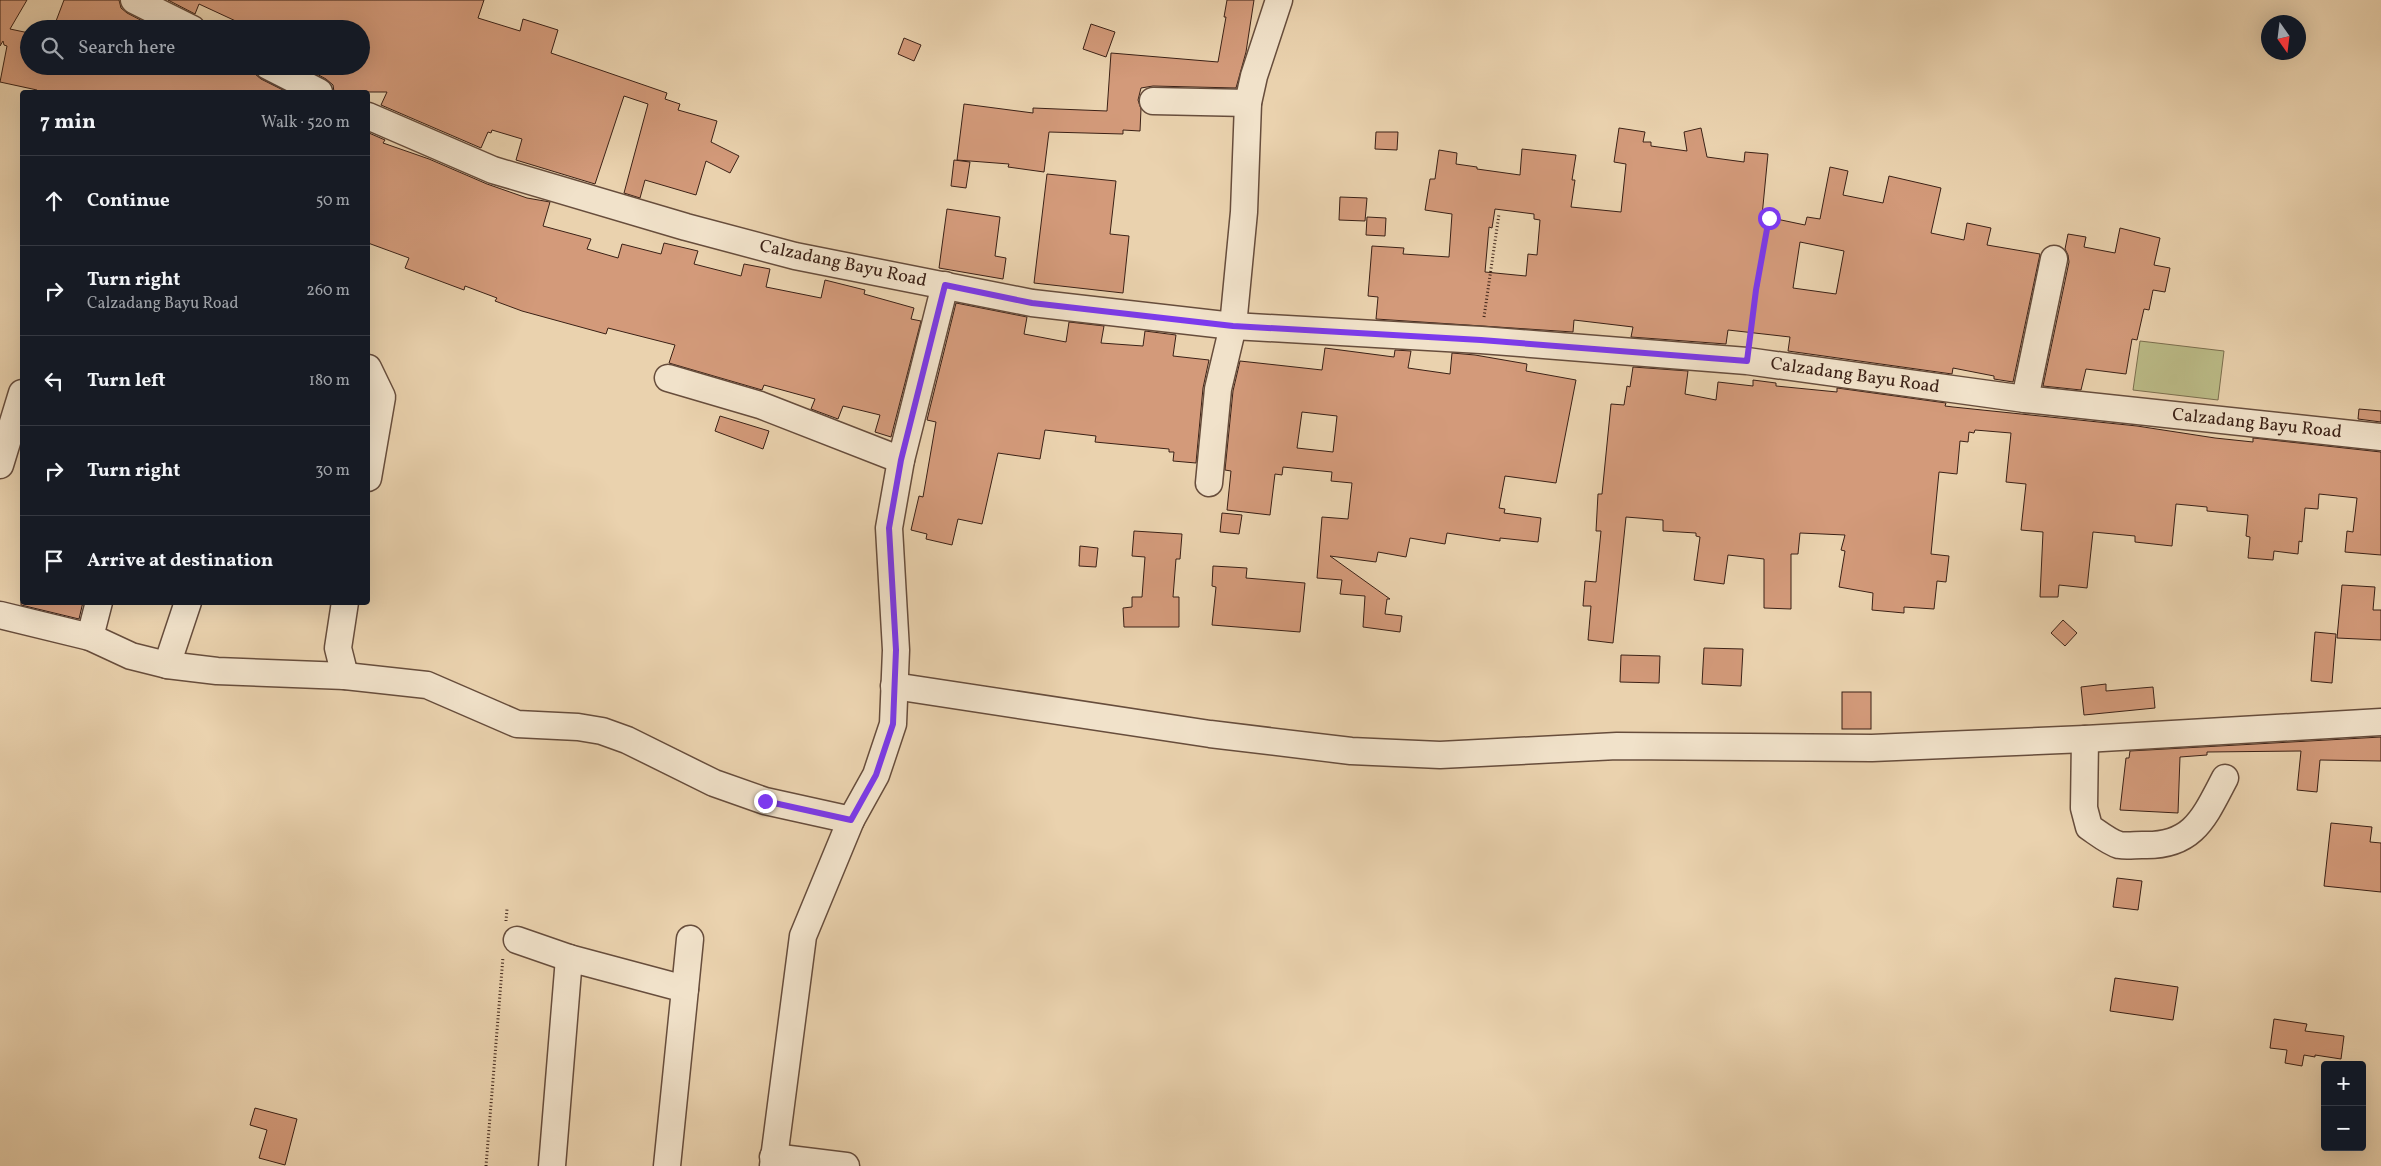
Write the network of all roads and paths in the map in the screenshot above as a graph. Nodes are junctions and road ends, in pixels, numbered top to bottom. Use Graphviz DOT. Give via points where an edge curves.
graph roads {
  1 [pos="134,0"];
  2 [pos="1279,0"];
  3 [pos="174,20"];
  4 [pos="286,75"];
  5 [pos="315,90"];
  6 [pos="1153,101"];
  7 [pos="1248,103"];
  8 [pos="370,117"];
  9 [pos="1499,214"];
  10 [pos="1769,218"];
  11 [pos="2054,259"];
  12 [pos="945,285"];
  13 [pos="1233,326"];
  14 [pos="1481,340"];
  15 [pos="1747,361"];
  16 [pos="370,372"];
  17 [pos="668,378"];
  18 [pos="2025,399"];
  19 [pos="20,400"];
  20 [pos="2381,437"];
  21 [pos="901,460"];
  22 [pos="0,465"];
  23 [pos="370,466"];
  24 [pos="1209,483"];
  25 [pos="97,605"];
  26 [pos="187,605"];
  27 [pos="345,605"];
  28 [pos="0,615"];
  29 [pos="90,637"];
  30 [pos="166,665"];
  31 [pos="345,676"];
  32 [pos="894,686"];
  33 [pos="2381,722"];
  34 [pos="2085,739"];
  35 [pos="2225,778"];
  36 [pos="851,820"];
  37 [pos="507,909"];
  38 [pos="509,939"];
  39 [pos="690,939"];
  40 [pos="568,958"];
  41 [pos="684,989"];
  42 [pos="773,1162"];
  43 [pos="486,1166"];
  44 [pos="552,1166"];
  45 [pos="667,1166"];
  46 [pos="846,1166"];
  1 -- 3 [label="street"];
  2 -- 7 [label="street"];
  4 -- 5 [label="street"];
  6 -- 7 [label="street"];
  7 -- 13 [label="street" via="1244,212"];
  8 -- 12 [label="street, Calzadang Bayu Road" via="493,170 686,227 795,256"];
  9 -- 14 [label="path"];
  10 -- 15 [label="path"];
  11 -- 18 [label="street"];
  12 -- 13 [label="street, Calzadang Bayu Road" via="1032,303"];
  12 -- 21 [label="street"];
  13 -- 14 [label="street, Calzadang Bayu Road"];
  13 -- 24 [label="street" via="1218,389"];
  14 -- 15 [label="street, Calzadang Bayu Road"];
  15 -- 18 [label="street, Calzadang Bayu Road"];
  16 -- 23 [label="street" via="382,397"];
  17 -- 21 [label="street" via="760,404"];
  18 -- 20 [label="street, Calzadang Bayu Road"];
  19 -- 22 [label="street"];
  21 -- 32 [label="street" via="889,528 896,650"];
  25 -- 29 [label="street"];
  26 -- 30 [label="street"];
  27 -- 31 [label="street" via="338,648"];
  28 -- 29 [label="street"];
  29 -- 30 [label="street" via="130,656"];
  30 -- 31 [label="street" via="217,672"];
  31 -- 36 [label="street" via="427,684 517,724 602,731 714,782 765,801"];
  32 -- 34 [label="street" via="1210,734 1351,751 1440,755 1617,746 1872,748"];
  32 -- 36 [label="street" via="893,724 883,756"];
  33 -- 34 [label="street"];
  34 -- 35 [label="street" via="2084,808 2089,827 2119,845 2155,846 2176,842 2192,832 2205,816"];
  36 -- 42 [label="street" via="803,936"];
  37 -- 38 [label="path"];
  38 -- 40 [label="street"];
  38 -- 43 [label="path"];
  39 -- 41 [label="street"];
  40 -- 41 [label="street"];
  40 -- 44 [label="street"];
  41 -- 45 [label="street"];
  42 -- 46 [label="street"];
}
